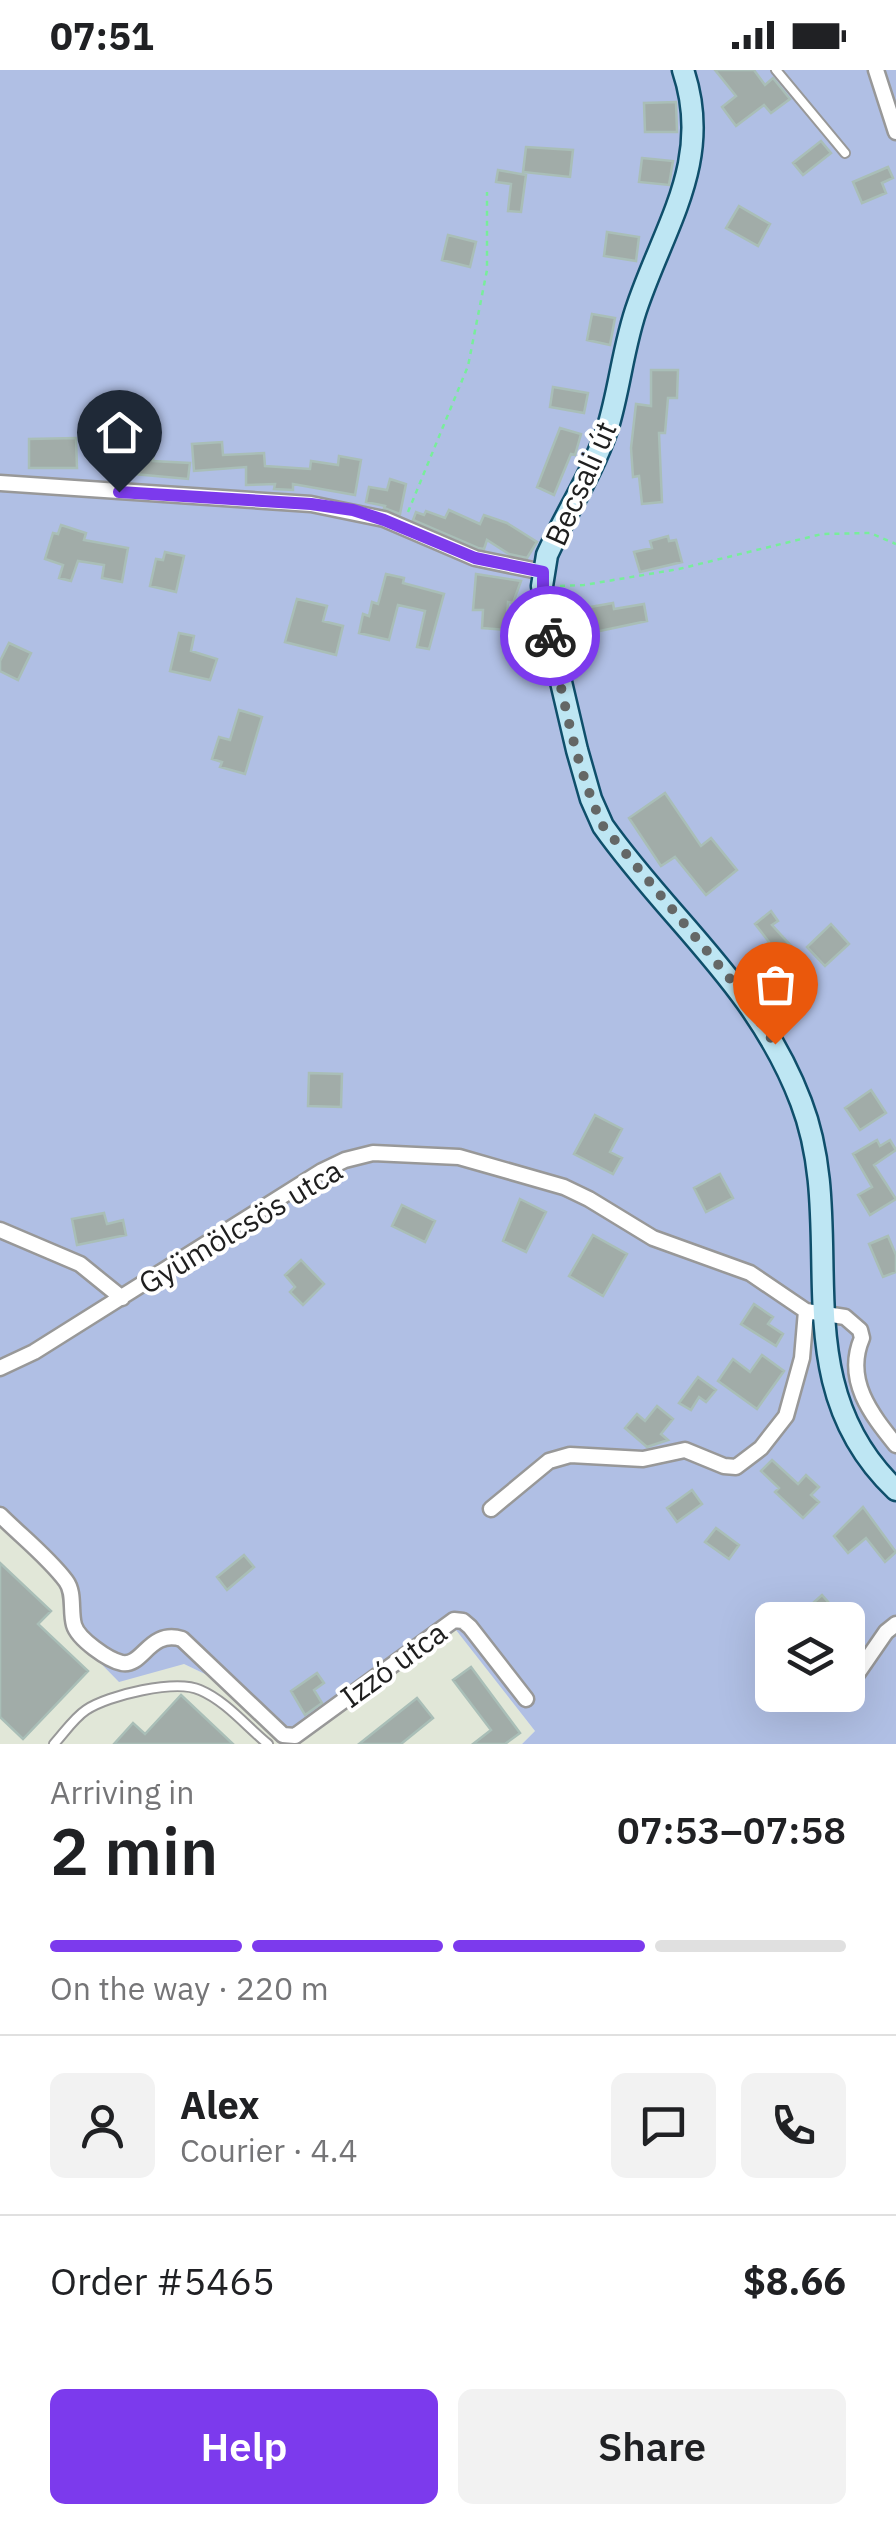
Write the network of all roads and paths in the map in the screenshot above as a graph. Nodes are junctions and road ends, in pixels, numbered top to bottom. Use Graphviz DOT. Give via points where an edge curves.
graph roads {
  1 [pos="684,70"];
  2 [pos="776,70"];
  3 [pos="876,70"];
  4 [pos="896,132"];
  5 [pos="844,152"];
  6 [pos="487,192"];
  7 [pos="0,483"];
  8 [pos="401,527"];
  9 [pos="896,544"];
  10 [pos="542,579"];
  11 [pos="0,1230"];
  12 [pos="122,1298"];
  13 [pos="815,1312"];
  14 [pos="0,1368"];
  15 [pos="896,1446"];
  16 [pos="896,1490"];
  17 [pos="491,1509"];
  18 [pos="0,1515"];
  19 [pos="896,1624"];
  20 [pos="865,1662"];
  21 [pos="526,1698"];
  22 [pos="54,1744"];
  23 [pos="268,1744"];
  1 -- 10 [label="main road, Becsali út" via="695,131 688,176 636,308 601,445 554,538"];
  2 -- 5 [label="lane"];
  3 -- 4 [label="street"];
  6 -- 8 [label="path" via="488,270 468,366"];
  7 -- 8 [label="street" via="311,504"];
  8 -- 10 [label="street"];
  9 -- 10 [label="path" via="870,533 822,534 584,586"];
  10 -- 13 [label="main road, Becsali út" via="577,750 603,826 736,986 775,1044 801,1100 816,1160"];
  11 -- 12 [label="street" via="80,1264"];
  12 -- 13 [label="street, Gyümölcsös utca" via="322,1172 373,1153 459,1158 564,1187 653,1238 750,1273"];
  12 -- 14 [label="street, Gyümölcsös utca"];
  13 -- 15 [label="street" via="845,1317 860,1330 856,1377 868,1408"];
  13 -- 16 [label="main road, Becsali út" via="846,1423 859,1449"];
  13 -- 17 [label="street" via="786,1416 736,1467 685,1450 642,1459 570,1455 548,1461"];
  18 -- 21 [label="street, Izzó utca" via="67,1582 79,1634 124,1663 166,1636 182,1639 283,1736 295,1736 454,1620 470,1627"];
  19 -- 20 [label="street"];
  22 -- 23 [label="lane" via="100,1702 180,1685 222,1704"];
}
